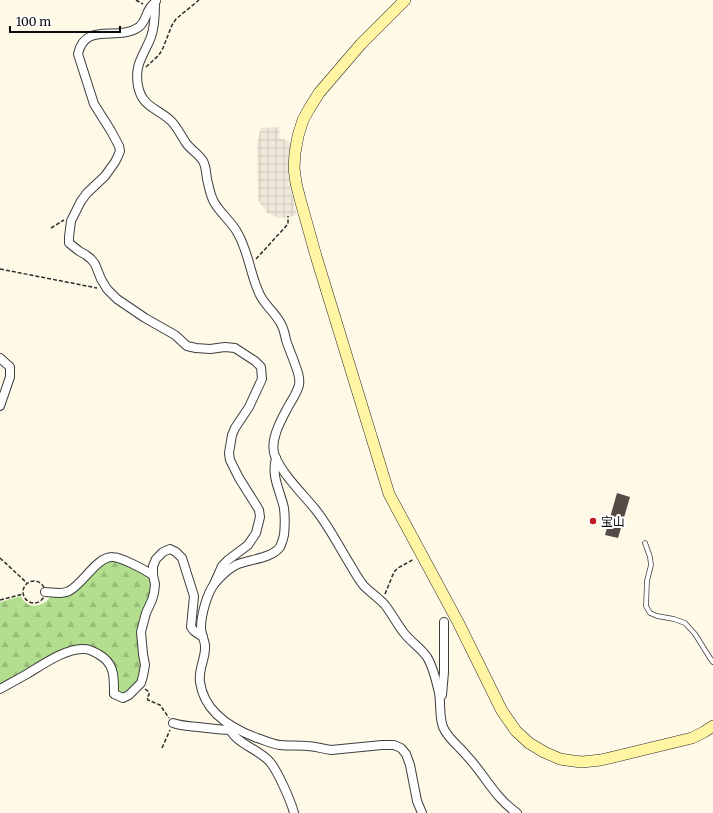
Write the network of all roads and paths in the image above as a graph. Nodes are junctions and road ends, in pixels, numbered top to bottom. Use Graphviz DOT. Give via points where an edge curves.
graph roads {
  1 [pos="199,0"];
  2 [pos="405,0"];
  3 [pos="156,2"];
  4 [pos="138,72"];
  5 [pos="74,214"];
  6 [pos="288,216"];
  7 [pos="51,228"];
  8 [pos="250,265"];
  9 [pos="0,269"];
  10 [pos="109,290"];
  11 [pos="0,358"];
  12 [pos="0,406"];
  13 [pos="276,458"];
  14 [pos="645,543"];
  15 [pos="422,556"];
  16 [pos="0,558"];
  17 [pos="153,575"];
  18 [pos="27,583"];
  19 [pos="214,584"];
  20 [pos="44,592"];
  21 [pos="23,594"];
  22 [pos="0,600"];
  23 [pos="382,602"];
  24 [pos="444,622"];
  25 [pos="203,637"];
  26 [pos="713,662"];
  27 [pos="141,683"];
  28 [pos="0,689"];
  29 [pos="440,712"];
  30 [pos="173,723"];
  31 [pos="713,726"];
  32 [pos="229,727"];
  33 [pos="162,748"];
  34 [pos="294,813"];
  35 [pos="422,813"];
  36 [pos="517,813"];
  1 -- 4 [label="path" via="176,19 159,55"];
  2 -- 15 [label="street" via="349,56 319,93 303,120 294,168 314,249 389,494"];
  3 -- 4 [label="street" via="153,30 140,59"];
  3 -- 5 [label="street" via="149,8 146,18 138,27 127,33 96,34 88,37 79,48 78,54 92,98 120,151 105,176 84,197"];
  4 -- 8 [label="street" via="138,86 143,100 172,121 186,143 203,160 213,199 244,244"];
  5 -- 7 [label="path"];
  5 -- 10 [label="street" via="69,243 91,259"];
  6 -- 8 [label="path" via="288,224"];
  8 -- 13 [label="street" via="259,294 282,326 299,379 295,395 272,444"];
  9 -- 10 [label="path"];
  10 -- 19 [label="street" via="128,307 175,335 187,346 210,349 235,348 261,367 262,379 250,407 235,428 229,453 236,473 259,510 259,522 252,540 222,566"];
  11 -- 12 [label="street" via="10,368 10,377"];
  13 -- 19 [label="street" via="275,477 285,518 283,540 274,552 234,566"];
  13 -- 23 [label="street" via="286,475 316,510 363,585"];
  14 -- 26 [label="lane" via="651,566 647,581 646,606 650,613 685,623"];
  15 -- 23 [label="path" via="394,572"];
  15 -- 31 [label="street" via="502,711 516,731 544,752 560,759 592,762 692,738"];
  16 -- 18 [label="path"];
  17 -- 20 [label="street" via="113,556 105,558 69,592"];
  17 -- 25 [label="street" via="156,559 163,552 170,549 182,558 194,596 192,627"];
  17 -- 27 [label="street" via="154,593 141,632 145,665"];
  18 -- 20 [label="path" via="39,583"];
  18 -- 21 [label="path"];
  19 -- 25 [label="street" via="204,609 201,628"];
  20 -- 21 [label="path" via="37,602 30,602"];
  21 -- 22 [label="path"];
  23 -- 29 [label="street" via="404,634 428,659 439,695"];
  24 -- 29 [label="street" via="444,672"];
  25 -- 32 [label="street" via="205,654 199,680 201,689 210,708"];
  27 -- 28 [label="street" via="123,698 114,694 111,667 104,657 83,649 69,651"];
  27 -- 30 [label="path" via="149,692 148,700 160,705"];
  29 -- 36 [label="street" via="446,734 467,755 496,795"];
  30 -- 32 [label="street" via="218,730"];
  30 -- 33 [label="path"];
  32 -- 34 [label="street" via="238,739 270,762"];
  32 -- 35 [label="street" via="279,744 306,745 331,750 382,744 402,748 410,765"];
}
